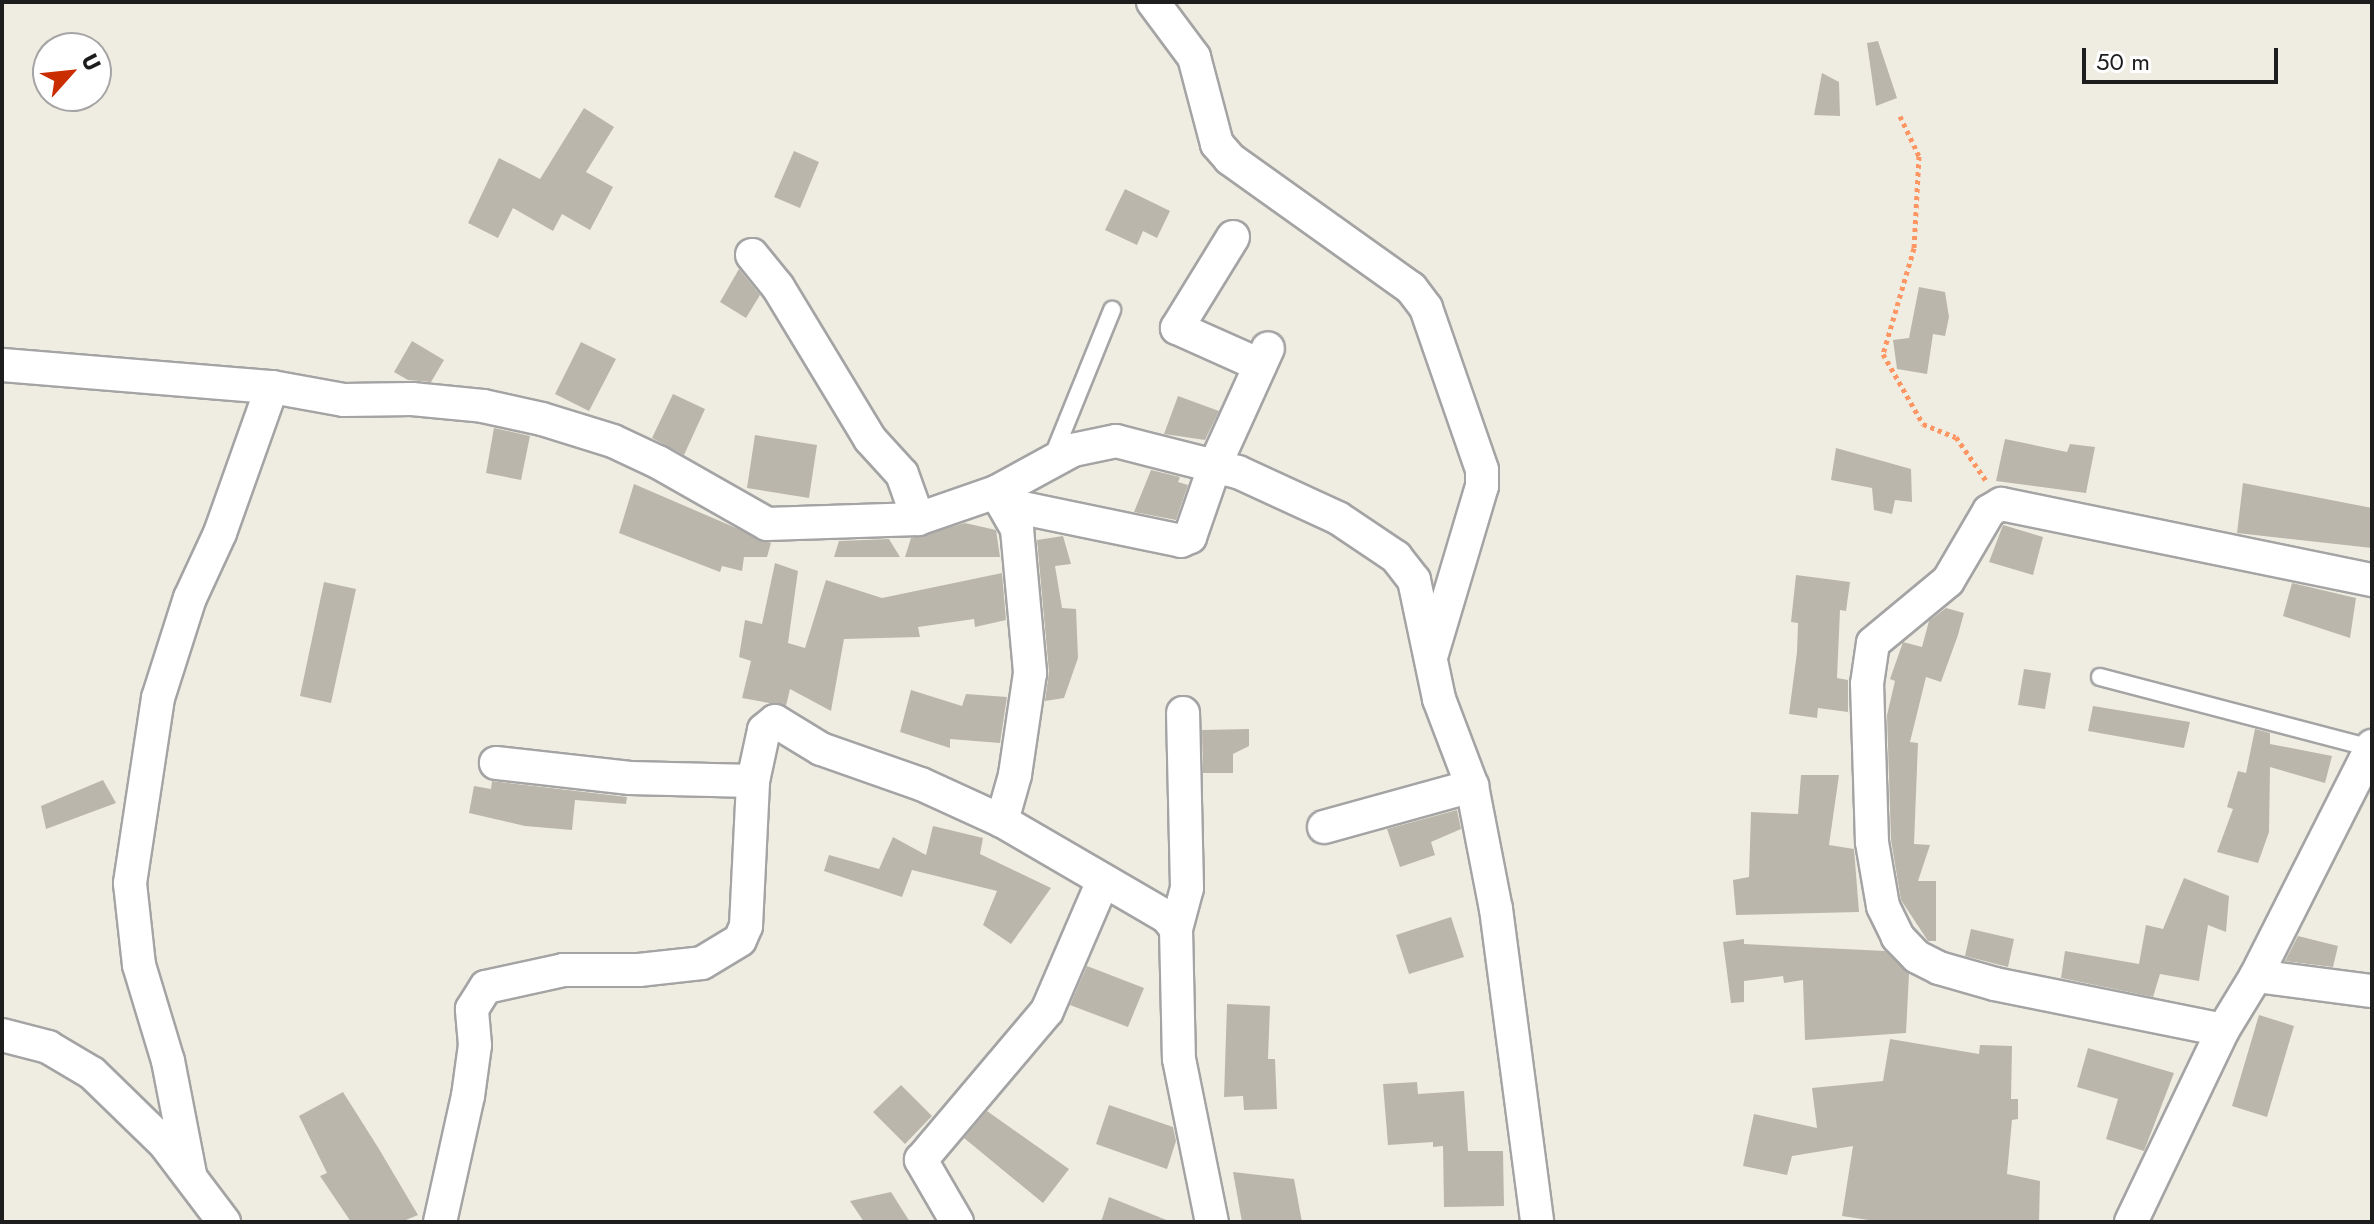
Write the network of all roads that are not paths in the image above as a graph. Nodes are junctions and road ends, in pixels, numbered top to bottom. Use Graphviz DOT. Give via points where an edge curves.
graph roads {
  1 [pos="1153,2"];
  2 [pos="1233,237"];
  3 [pos="752,255"];
  4 [pos="1112,310"];
  5 [pos="2,365"];
  6 [pos="272,387"];
  7 [pos="1052,459"];
  8 [pos="1215,465"];
  9 [pos="1000,498"];
  10 [pos="918,519"];
  11 [pos="2372,580"];
  12 [pos="1431,659"];
  13 [pos="2100,677"];
  14 [pos="1183,713"];
  15 [pos="2372,747"];
  16 [pos="496,763"];
  17 [pos="753,781"];
  18 [pos="1472,786"];
  19 [pos="1002,821"];
  20 [pos="1324,827"];
  21 [pos="1103,881"];
  22 [pos="1176,929"];
  23 [pos="2256,976"];
  24 [pos="2372,991"];
  25 [pos="2223,1030"];
  26 [pos="2,1035"];
  27 [pos="190,1174"];
  28 [pos="224,1222"];
  29 [pos="440,1222"];
  30 [pos="957,1222"];
  31 [pos="1212,1222"];
  32 [pos="1537,1222"];
  33 [pos="2131,1222"];
  1 -- 12 [label="street" via="1194,57 1217,144 1230,159 1411,288 1426,308 1482,470 1482,486"];
  2 -- 8 [label="street" via="1177,328 1264,356"];
  3 -- 10 [label="street" via="778,287 870,439 902,474"];
  4 -- 7 [label="lane"];
  5 -- 6 [label="street"];
  6 -- 10 [label="street" via="344,400 483,406 542,419 613,441 767,524"];
  6 -- 27 [label="street" via="220,533 190,598 158,698 130,883 139,965 168,1061"];
  7 -- 8 [label="street" via="1089,444 1116,441"];
  7 -- 9 [label="street"];
  8 -- 9 [label="street" via="1195,531 1181,541"];
  8 -- 12 [label="street" via="1304,500 1396,557 1414,580"];
  9 -- 10 [label="street"];
  9 -- 19 [label="street" via="1017,529 1030,673 1015,775"];
  11 -- 25 [label="street" via="2001,504 1989,511 1948,581 1873,643 1867,684 1872,842 1883,906 1898,937 1917,957 1939,968 2149,1019"];
  12 -- 18 [label="street" via="1439,699"];
  13 -- 15 [label="lane"];
  14 -- 22 [label="street" via="1187,888"];
  15 -- 23 [label="street"];
  16 -- 17 [label="street" via="630,778"];
  17 -- 19 [label="street" via="764,730 775,721 821,749 921,784"];
  17 -- 29 [label="street" via="747,910 740,940 702,963 563,970 501,980 477,995 468,1096"];
  18 -- 20 [label="street"];
  18 -- 32 [label="street" via="1496,909"];
  19 -- 21 [label="street"];
  21 -- 22 [label="street" via="1160,912"];
  21 -- 30 [label="street" via="1047,1011 921,1160"];
  22 -- 31 [label="street" via="1179,1059"];
  23 -- 24 [label="street"];
  23 -- 25 [label="street"];
  25 -- 33 [label="street"];
  26 -- 27 [label="street" via="48,1047 92,1073"];
  27 -- 28 [label="street"];
}
